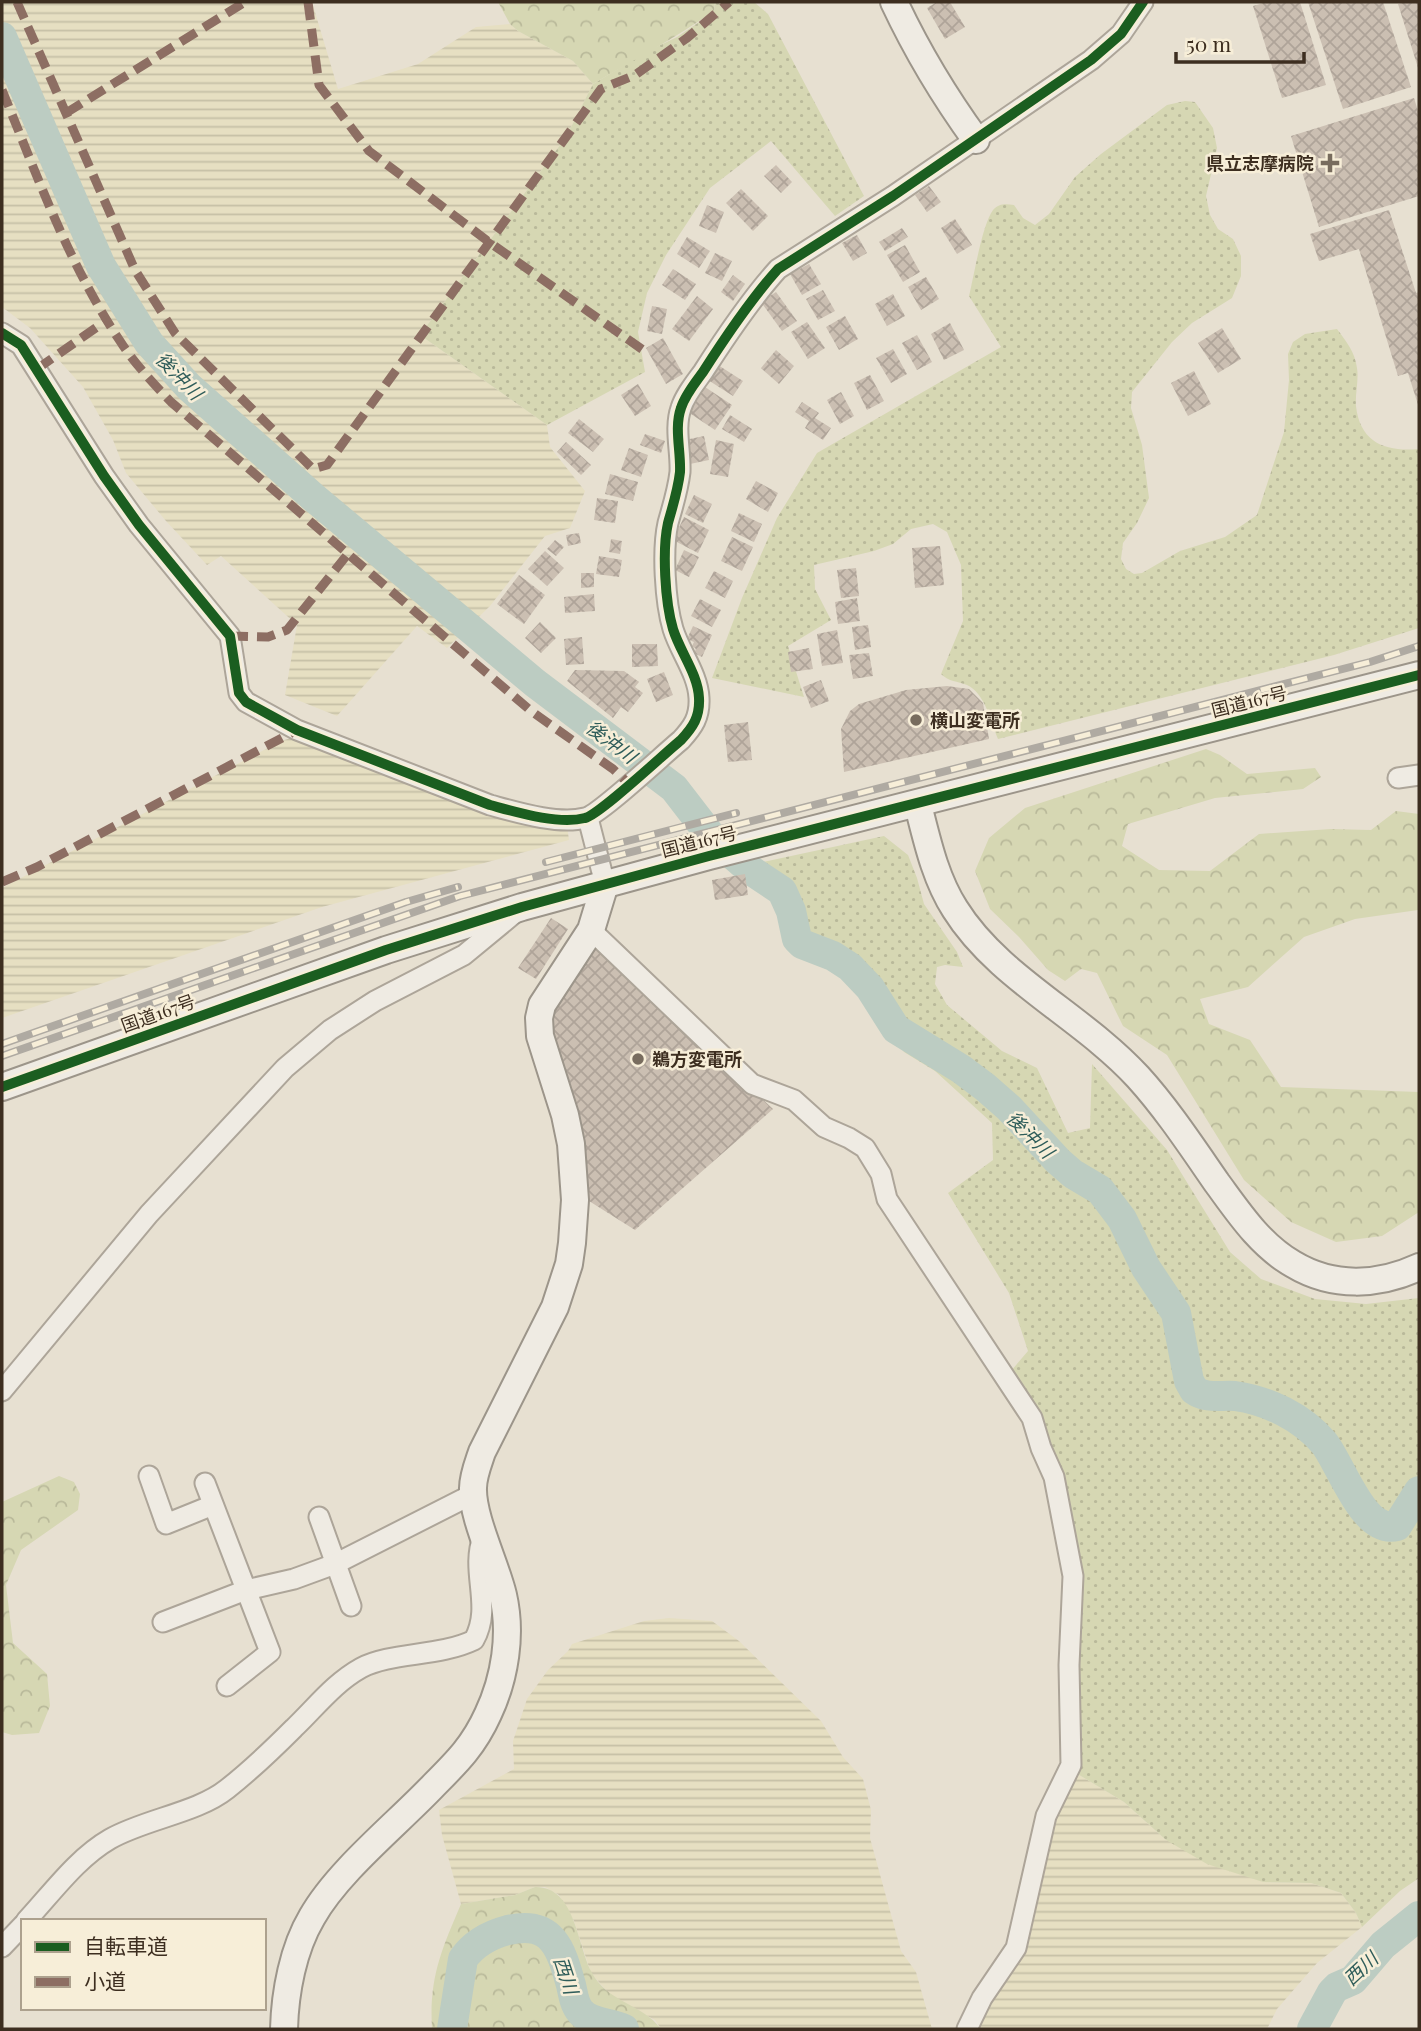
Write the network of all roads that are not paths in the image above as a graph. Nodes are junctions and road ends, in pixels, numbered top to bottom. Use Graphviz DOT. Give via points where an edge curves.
graph roads {
  1 [pos="894,2"];
  2 [pos="1143,2"];
  3 [pos="976,140"];
  4 [pos="2,333"];
  5 [pos="1419,676"];
  6 [pos="1419,775"];
  7 [pos="1398,778"];
  8 [pos="918,805"];
  9 [pos="588,818"];
  10 [pos="606,884"];
  11 [pos="522,907"];
  12 [pos="591,930"];
  13 [pos="2,1087"];
  14 [pos="1419,1268"];
  15 [pos="2,1391"];
  16 [pos="149,1476"];
  17 [pos="205,1483"];
  18 [pos="473,1494"];
  19 [pos="213,1504"];
  20 [pos="319,1517"];
  21 [pos="484,1533"];
  22 [pos="335,1564"];
  23 [pos="246,1590"];
  24 [pos="351,1606"];
  25 [pos="163,1622"];
  26 [pos="227,1686"];
  27 [pos="28,1919"];
  28 [pos="21,1927"];
  29 [pos="2,1947"];
  30 [pos="284,2029"];
  31 [pos="967,2029"];
  1 -- 3 [label="street" via="950,105"];
  2 -- 3 [label="street" via="1121,34 1091,60"];
  3 -- 9 [label="street" via="778,269 738,320 680,409 680,468 668,525 667,585 673,629 697,683 699,712 681,740"];
  4 -- 9 [label="street" via="21,345 139,526 230,636 239,693 246,702 297,730 490,805 552,818"];
  5 -- 8 [label="street, 国道167号"];
  6 -- 7 [label="street"];
  8 -- 10 [label="street, 国道167号"];
  8 -- 14 [label="street" via="936,872 955,910 998,962 1094,1034 1139,1078 1243,1219 1270,1247 1293,1264 1342,1282 1373,1282"];
  9 -- 10 [label="street"];
  10 -- 11 [label="street, 国道167号"];
  10 -- 12 [label="street"];
  11 -- 13 [label="street, 国道167号" via="386,950"];
  11 -- 15 [label="street" via="464,955 375,1001 330,1030 285,1068 149,1214"];
  12 -- 18 [label="street" via="542,1005 539,1018 571,1144 575,1200 569,1264 555,1307 482,1452"];
  12 -- 31 [label="street" via="752,1084 793,1100 824,1128 864,1148 880,1174 887,1199 1032,1418 1054,1478 1073,1576 1071,1765 1046,1816 1016,1948"];
  16 -- 19 [label="street" via="166,1524"];
  17 -- 19 [label="street"];
  18 -- 21 [label="street"];
  18 -- 22 [label="street"];
  19 -- 23 [label="street"];
  20 -- 22 [label="street"];
  21 -- 27 [label="street" via="478,1552 483,1618 474,1640 458,1648 364,1666 345,1678 226,1790 109,1839 85,1857"];
  21 -- 30 [label="street" via="503,1597 504,1669 497,1693 472,1746 337,1883 312,1916 290,1978"];
  22 -- 23 [label="street"];
  22 -- 24 [label="street"];
  23 -- 25 [label="street"];
  23 -- 26 [label="street" via="270,1652"];
  28 -- 29 [label="street"];
}
